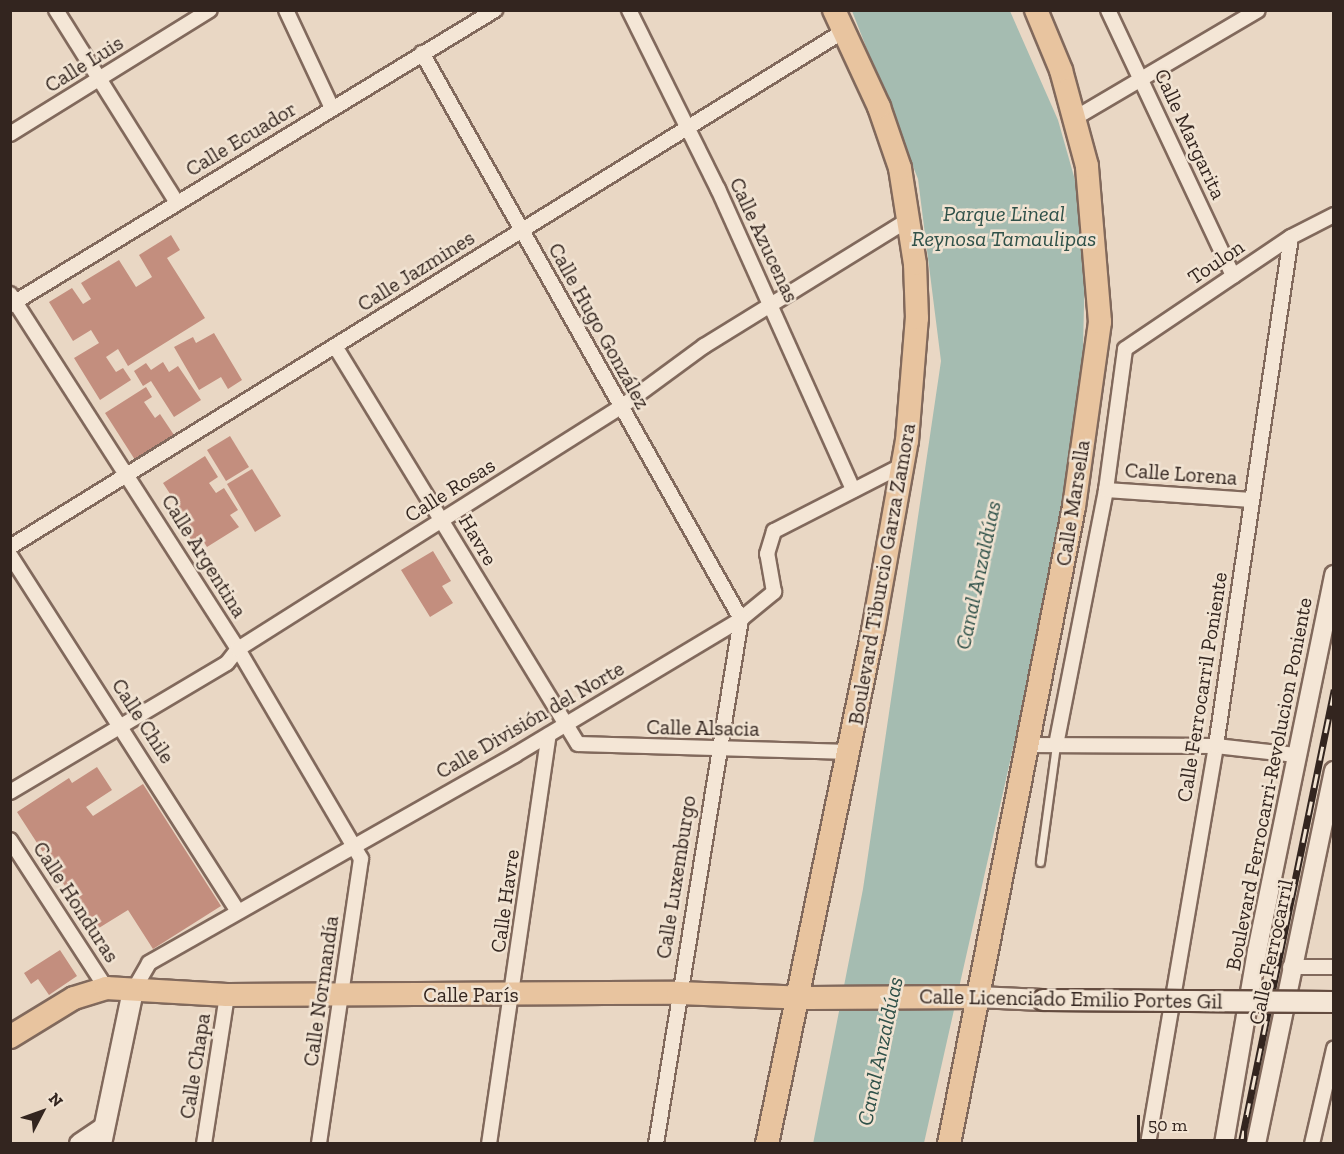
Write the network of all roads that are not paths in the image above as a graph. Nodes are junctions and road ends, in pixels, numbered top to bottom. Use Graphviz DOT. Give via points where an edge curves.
graph roads {
  1 [pos="56,10"];
  2 [pos="210,10"];
  3 [pos="286,10"];
  4 [pos="495,10"];
  5 [pos="629,10"];
  6 [pos="834,10"];
  7 [pos="1036,10"];
  8 [pos="1108,10"];
  9 [pos="1258,10"];
  10 [pos="844,31"];
  11 [pos="422,53"];
  12 [pos="100,79"];
  13 [pos="1141,79"];
  14 [pos="332,108"];
  15 [pos="1075,118"];
  16 [pos="689,127"];
  17 [pos="10,134"];
  18 [pos="177,203"];
  19 [pos="1334,215"];
  20 [pos="910,219"];
  21 [pos="521,230"];
  22 [pos="1291,237"];
  23 [pos="1233,276"];
  24 [pos="12,300"];
  25 [pos="772,307"];
  26 [pos="335,346"];
  27 [pos="621,407"];
  28 [pos="903,465"];
  29 [pos="128,474"];
  30 [pos="853,490"];
  31 [pos="1106,490"];
  32 [pos="1252,500"];
  33 [pos="441,520"];
  34 [pos="10,547"];
  35 [pos="10,555"];
  36 [pos="1334,575"];
  37 [pos="741,619"];
  38 [pos="238,649"];
  39 [pos="566,725"];
  40 [pos="122,726"];
  41 [pos="549,735"];
  42 [pos="1027,745"];
  43 [pos="1056,745"];
  44 [pos="1216,746"];
  45 [pos="719,748"];
  46 [pos="850,752"];
  47 [pos="1295,755"];
  48 [pos="1334,771"];
  49 [pos="10,792"];
  50 [pos="10,840"];
  51 [pos="355,845"];
  52 [pos="1040,862"];
  53 [pos="238,911"];
  54 [pos="1290,967"];
  55 [pos="1334,967"];
  56 [pos="106,988"];
  57 [pos="132,991"];
  58 [pos="678,993"];
  59 [pos="227,995"];
  60 [pos="514,995"];
  61 [pos="343,996"];
  62 [pos="968,997"];
  63 [pos="803,998"];
  64 [pos="1334,1002"];
  65 [pos="10,1037"];
  66 [pos="1334,1049"];
  67 [pos="103,1136"];
  68 [pos="80,1143"];
  69 [pos="204,1143"];
  70 [pos="319,1143"];
  71 [pos="489,1143"];
  72 [pos="656,1143"];
  73 [pos="767,1143"];
  74 [pos="949,1143"];
  75 [pos="1148,1143"];
  76 [pos="1224,1143"];
  77 [pos="1256,1143"];
  78 [pos="1312,1143"];
  1 -- 12 [label="street"];
  2 -- 12 [label="street, Calle Luis"];
  3 -- 14 [label="street"];
  4 -- 11 [label="street, Calle Ecuador"];
  5 -- 16 [label="street, Calle Azucenas"];
  6 -- 10 [label="main road, Boulevard Tiburcio Garza Zamora"];
  7 -- 15 [label="main road, Calle Marsella"];
  8 -- 13 [label="street, Calle Margarita"];
  9 -- 13 [label="street"];
  10 -- 16 [label="street, Calle Jazmines"];
  10 -- 20 [label="main road, Boulevard Tiburcio Garza Zamora" via="892,140"];
  11 -- 14 [label="street, Calle Ecuador"];
  11 -- 21 [label="street, Calle Hugo González"];
  12 -- 17 [label="street, Calle Luis"];
  12 -- 18 [label="street"];
  13 -- 15 [label="street"];
  13 -- 23 [label="street, Calle Margarita"];
  14 -- 18 [label="street, Calle Ecuador"];
  15 -- 42 [label="main road, Calle Marsella" via="1093,211 1100,322 1074,507"];
  16 -- 21 [label="street, Calle Jazmines"];
  16 -- 25 [label="street, Calle Azucenas"];
  18 -- 24 [label="street, Calle Ecuador"];
  19 -- 22 [label="street, Toulon"];
  20 -- 25 [label="street, Calle Rosas"];
  20 -- 28 [label="main road, Boulevard Tiburcio Garza Zamora" via="917,318"];
  21 -- 26 [label="street, Calle Jazmines"];
  21 -- 27 [label="street, Calle Hugo González"];
  22 -- 23 [label="street, Toulon"];
  22 -- 32 [label="street, Calle Ferrocarril Poniente"];
  23 -- 31 [label="street, Toulon" via="1125,349"];
  24 -- 29 [label="street, Calle Argentina"];
  25 -- 27 [label="street, Calle Rosas" via="704,346"];
  25 -- 30 [label="street, Calle Azucenas"];
  26 -- 29 [label="street, Calle Jazmines"];
  26 -- 33 [label="street, Havre"];
  27 -- 33 [label="street, Calle Rosas"];
  27 -- 37 [label="street, Calle Hugo González"];
  28 -- 30 [label="street, Calle División del Norte"];
  28 -- 46 [label="main road, Boulevard Tiburcio Garza Zamora"];
  29 -- 34 [label="street, Calle Jazmines"];
  29 -- 38 [label="street, Calle Argentina"];
  30 -- 37 [label="street, Calle División del Norte" via="774,531 767,554 774,592"];
  31 -- 32 [label="street, Calle Lorena"];
  31 -- 43 [label="street"];
  32 -- 44 [label="street, Calle Ferrocarril Poniente"];
  33 -- 38 [label="street, Calle Rosas"];
  33 -- 39 [label="street, Havre"];
  35 -- 40 [label="street, Calle Chile"];
  36 -- 47 [label="street, Boulevard Ferrocarri-Revolucion Poniente"];
  37 -- 39 [label="street, Calle División del Norte"];
  37 -- 45 [label="street, Calle Luxemburgo"];
  38 -- 40 [label="street, Calle Rosas" via="227,663"];
  38 -- 51 [label="street, Calle Argentina"];
  39 -- 41 [label="street, Calle División del Norte"];
  39 -- 45 [label="street, Calle Alsacia" via="578,744 593,747"];
  40 -- 49 [label="street, Calle Rosas"];
  40 -- 53 [label="street, Calle Chile"];
  41 -- 51 [label="street, Calle División del Norte"];
  41 -- 60 [label="street, Calle Havre"];
  42 -- 43 [label="street"];
  42 -- 62 [label="main road, Calle Marsella"];
  43 -- 44 [label="street"];
  43 -- 52 [label="lane"];
  44 -- 47 [label="street"];
  44 -- 75 [label="street, Calle Ferrocarril Poniente"];
  45 -- 46 [label="street, Calle Alsacia"];
  45 -- 58 [label="street, Calle Luxemburgo"];
  46 -- 63 [label="main road, Boulevard Tiburcio Garza Zamora"];
  47 -- 76 [label="street, Boulevard Ferrocarri-Revolucion Poniente"];
  48 -- 54 [label="street, Calle Ferrocarril"];
  50 -- 56 [label="street, Calle Honduras"];
  51 -- 53 [label="street, Calle División del Norte"];
  51 -- 61 [label="street, Calle Normandía" via="361,859"];
  53 -- 57 [label="street, Calle División del Norte" via="149,963"];
  54 -- 55 [label="street"];
  54 -- 77 [label="street, Calle Ferrocarril"];
  56 -- 57 [label="main road, Calle París"];
  56 -- 65 [label="main road" via="74,998"];
  57 -- 59 [label="main road, Calle París"];
  57 -- 67 [label="main road"];
  58 -- 60 [label="main road, Calle París"];
  58 -- 63 [label="main road, Calle París"];
  58 -- 72 [label="street, Calle Luxemburgo"];
  59 -- 61 [label="main road, Calle París"];
  59 -- 69 [label="street, Calle Chapa"];
  60 -- 61 [label="main road, Calle París"];
  60 -- 71 [label="street, Calle Havre"];
  61 -- 70 [label="street, Calle Normandía"];
  62 -- 63 [label="main road, Calle Licenciado Emilio Portes Gil"];
  62 -- 64 [label="main road, Calle Licenciado Emilio Portes Gil, bridge"];
  62 -- 74 [label="main road, Calle Marsella"];
  63 -- 73 [label="main road, Boulevard Tiburcio Garza Zamora"];
  66 -- 78 [label="street"];
  67 -- 68 [label="main road"];
}
